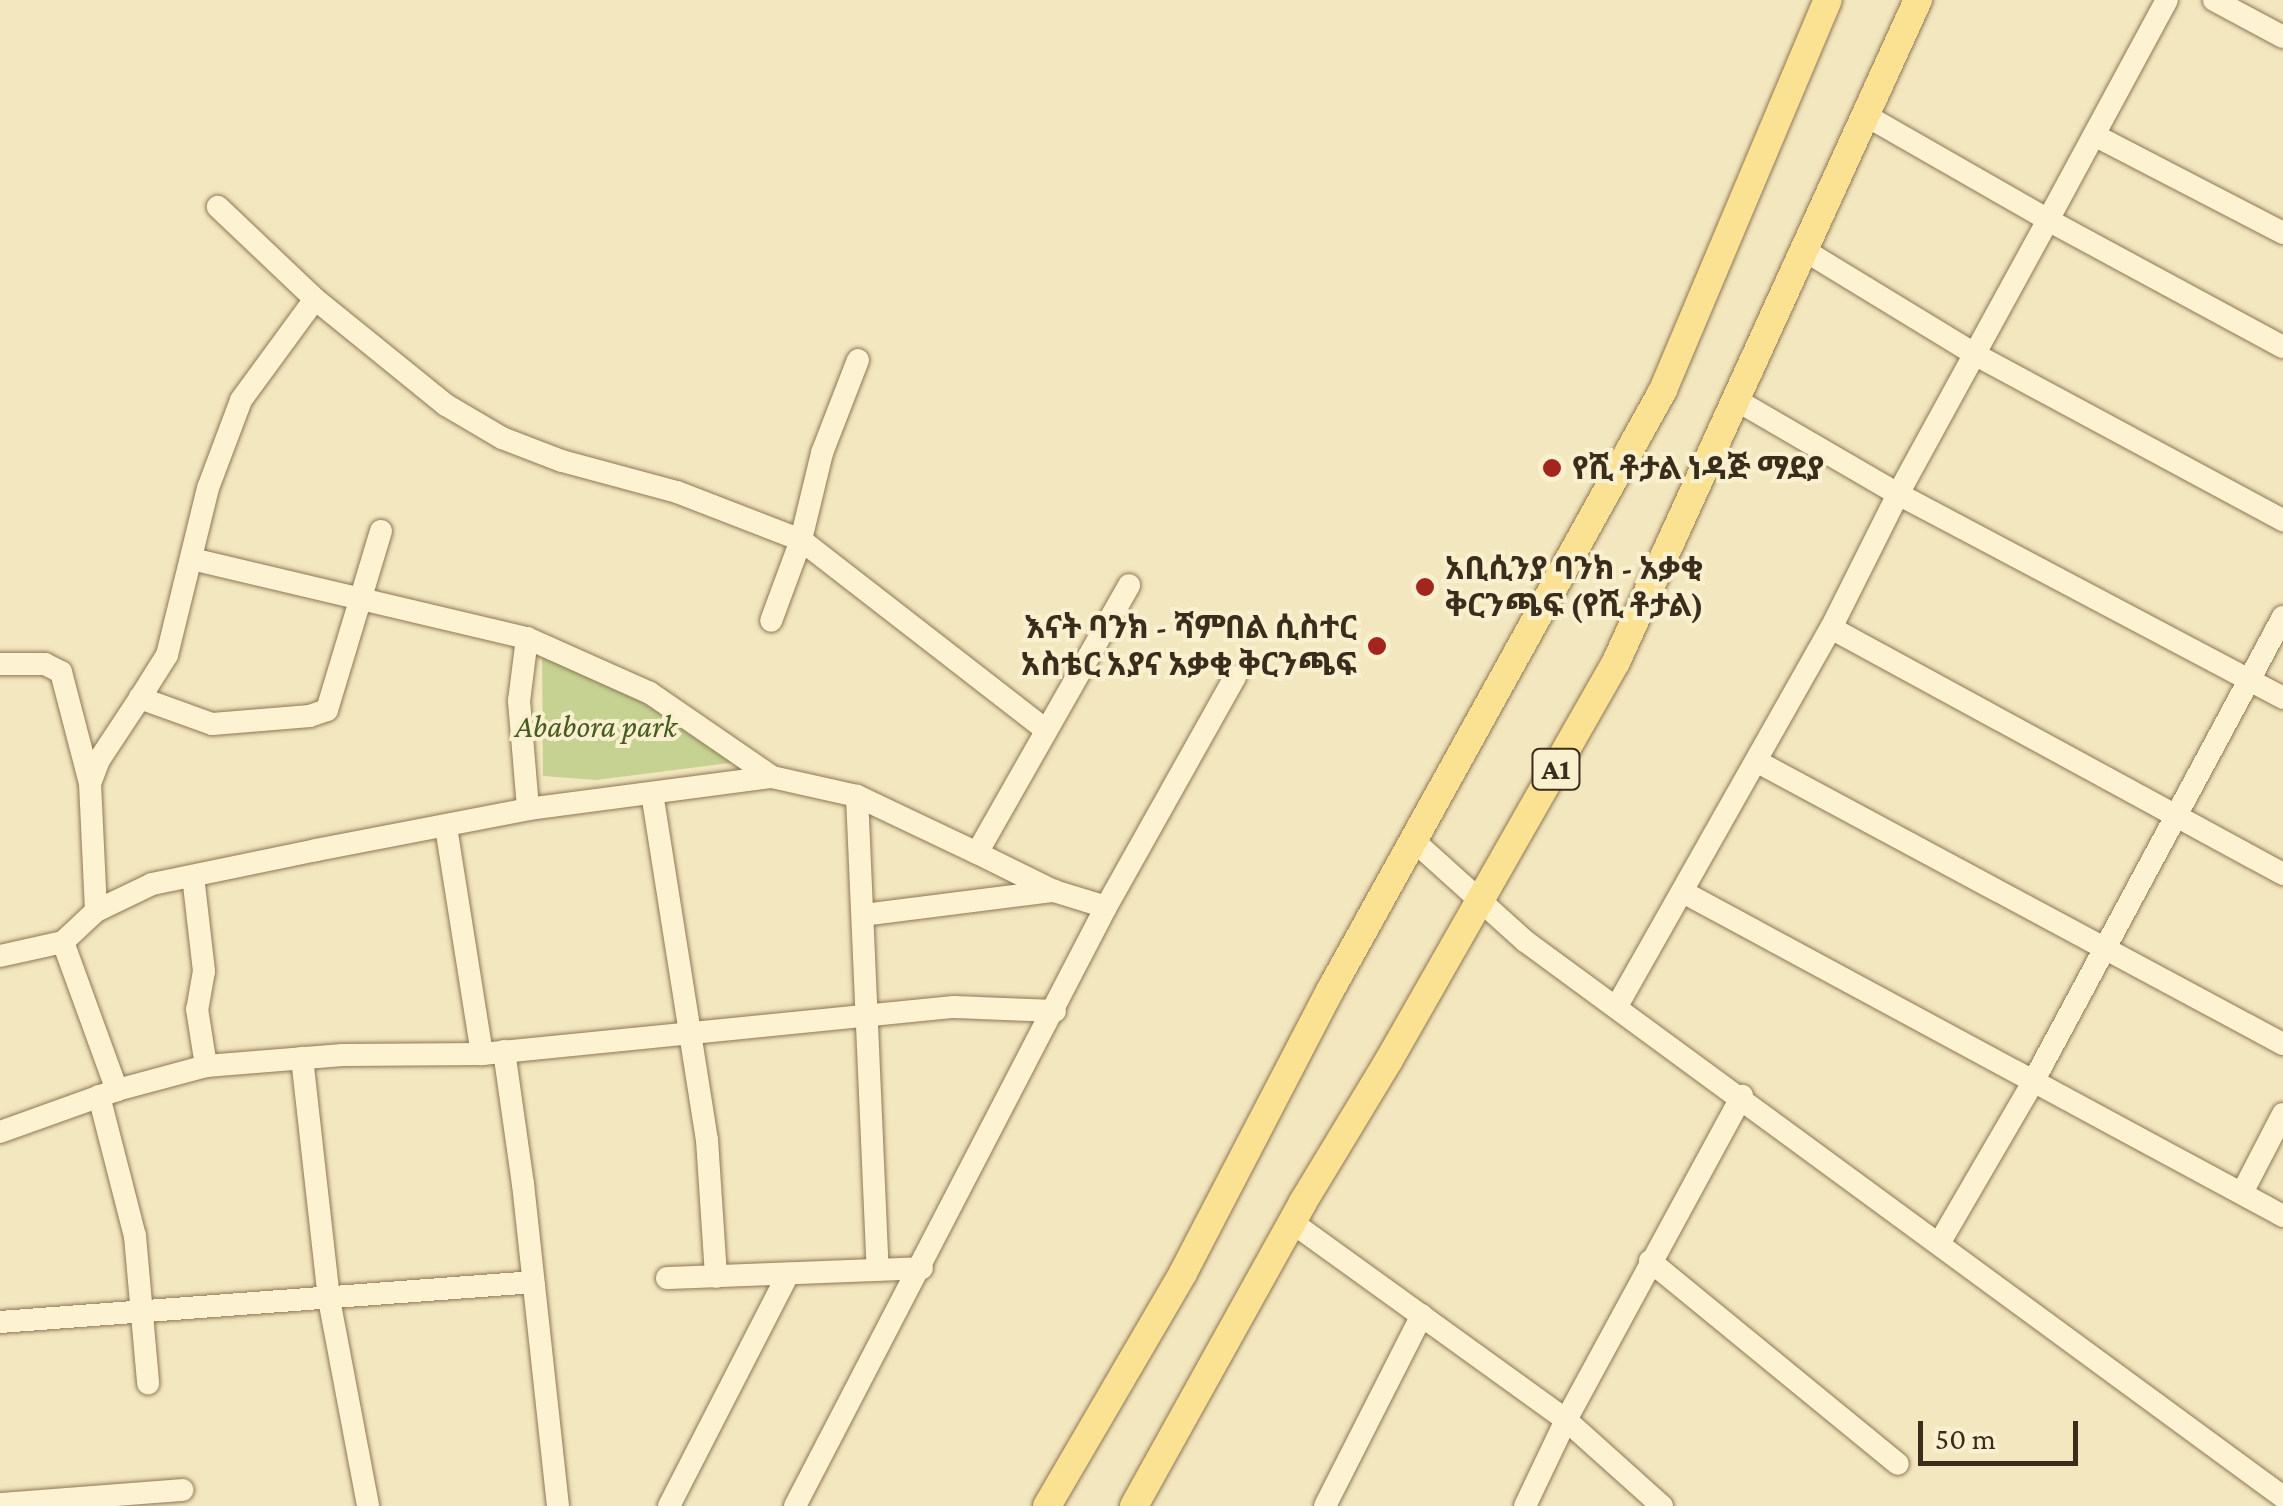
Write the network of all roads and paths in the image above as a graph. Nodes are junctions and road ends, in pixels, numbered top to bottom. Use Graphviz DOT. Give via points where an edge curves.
graph roads {
  1 [pos="1828,0"];
  2 [pos="1918,0"];
  3 [pos="2167,0"];
  4 [pos="2214,0"];
  5 [pos="2283,37"];
  6 [pos="1865,116"];
  7 [pos="2094,135"];
  8 [pos="218,207"];
  9 [pos="2048,220"];
  10 [pos="2283,233"];
  11 [pos="1804,250"];
  12 [pos="315,299"];
  13 [pos="2283,347"];
  14 [pos="1976,355"];
  15 [pos="858,360"];
  16 [pos="1738,402"];
  17 [pos="1898,494"];
  18 [pos="2283,520"];
  19 [pos="381,531"];
  20 [pos="800,540"];
  21 [pos="192,559"];
  22 [pos="1129,585"];
  23 [pos="363,602"];
  24 [pos="2283,618"];
  25 [pos="771,621"];
  26 [pos="1831,628"];
  27 [pos="527,638"];
  28 [pos="0,664"];
  29 [pos="1235,677"];
  30 [pos="2250,680"];
  31 [pos="140,698"];
  32 [pos="2283,698"];
  33 [pos="1045,729"];
  34 [pos="1756,761"];
  35 [pos="772,777"];
  36 [pos="90,783"];
  37 [pos="652,793"];
  38 [pos="857,796"];
  39 [pos="528,809"];
  40 [pos="2174,818"];
  41 [pos="446,827"];
  42 [pos="1414,841"];
  43 [pos="977,853"];
  44 [pos="2283,874"];
  45 [pos="193,876"];
  46 [pos="1054,891"];
  47 [pos="1683,892"];
  48 [pos="1480,901"];
  49 [pos="1106,908"];
  50 [pos="96,911"];
  51 [pos="863,915"];
  52 [pos="63,942"];
  53 [pos="2104,947"];
  54 [pos="0,956"];
  55 [pos="1616,1006"];
  56 [pos="1055,1010"];
  57 [pos="865,1013"];
  58 [pos="691,1033"];
  59 [pos="2283,1044"];
  60 [pos="493,1052"];
  61 [pos="302,1058"];
  62 [pos="206,1066"];
  63 [pos="2033,1082"];
  64 [pos="108,1093"];
  65 [pos="1742,1096"];
  66 [pos="2283,1114"];
  67 [pos="0,1132"];
  68 [pos="2242,1193"];
  69 [pos="2283,1216"];
  70 [pos="1292,1223"];
  71 [pos="1940,1242"];
  72 [pos="1650,1261"];
  73 [pos="922,1268"];
  74 [pos="878,1270"];
  75 [pos="788,1274"];
  76 [pos="716,1277"];
  77 [pos="667,1278"];
  78 [pos="534,1282"];
  79 [pos="328,1298"];
  80 [pos="143,1311"];
  81 [pos="1422,1315"];
  82 [pos="0,1322"];
  83 [pos="148,1383"];
  84 [pos="1566,1420"];
  85 [pos="1898,1464"];
  86 [pos="182,1490"];
  87 [pos="2283,1496"];
  88 [pos="0,1504"];
  89 [pos="368,1506"];
  90 [pos="558,1506"];
  91 [pos="669,1506"];
  92 [pos="796,1506"];
  93 [pos="1048,1506"];
  94 [pos="1134,1506"];
  95 [pos="1325,1506"];
  96 [pos="1524,1506"];
  97 [pos="1662,1506"];
  1 -- 42 [label="main road" via="1663,390"];
  2 -- 6 [label="main road, A1"];
  3 -- 7 [label="street"];
  4 -- 5 [label="street"];
  6 -- 9 [label="street"];
  6 -- 11 [label="main road, A1"];
  7 -- 9 [label="street"];
  7 -- 10 [label="street"];
  8 -- 12 [label="street"];
  9 -- 13 [label="street"];
  9 -- 14 [label="street"];
  11 -- 14 [label="street"];
  11 -- 16 [label="main road, A1"];
  12 -- 20 [label="street" via="446,405 502,438 562,462 677,492"];
  12 -- 21 [label="street" via="240,400 208,488"];
  14 -- 17 [label="street"];
  14 -- 18 [label="street"];
  15 -- 20 [label="street" via="822,453"];
  16 -- 17 [label="street"];
  16 -- 48 [label="main road, A1" via="1616,662"];
  17 -- 26 [label="street"];
  17 -- 30 [label="street"];
  19 -- 23 [label="street"];
  20 -- 25 [label="street"];
  20 -- 33 [label="street"];
  21 -- 23 [label="street"];
  21 -- 31 [label="street" via="168,654"];
  22 -- 33 [label="street"];
  23 -- 27 [label="street"];
  23 -- 31 [label="street" via="332,703 320,715 212,724"];
  24 -- 30 [label="street"];
  26 -- 34 [label="street"];
  26 -- 40 [label="street"];
  27 -- 35 [label="street" via="650,693"];
  27 -- 39 [label="street" via="519,701"];
  28 -- 36 [label="street" via="45,664 61,672"];
  29 -- 49 [label="street"];
  30 -- 32 [label="street"];
  30 -- 40 [label="street"];
  31 -- 36 [label="street"];
  33 -- 43 [label="street"];
  34 -- 47 [label="street"];
  34 -- 53 [label="street"];
  35 -- 37 [label="street"];
  35 -- 38 [label="street"];
  36 -- 50 [label="street"];
  37 -- 39 [label="street"];
  37 -- 58 [label="street"];
  38 -- 43 [label="street"];
  38 -- 51 [label="street"];
  39 -- 41 [label="street"];
  40 -- 44 [label="street"];
  40 -- 53 [label="street"];
  41 -- 45 [label="street"];
  41 -- 60 [label="street"];
  42 -- 48 [label="street"];
  42 -- 93 [label="main road" via="1182,1274"];
  43 -- 46 [label="street"];
  45 -- 50 [label="street" via="135,888"];
  45 -- 62 [label="street" via="204,971 197,1008"];
  46 -- 49 [label="street"];
  46 -- 51 [label="street"];
  47 -- 55 [label="street"];
  47 -- 63 [label="street"];
  48 -- 55 [label="street"];
  48 -- 70 [label="main road, A1"];
  49 -- 56 [label="street"];
  50 -- 52 [label="street"];
  51 -- 57 [label="street"];
  52 -- 54 [label="street"];
  52 -- 64 [label="street"];
  53 -- 59 [label="street"];
  53 -- 63 [label="street"];
  55 -- 65 [label="street"];
  56 -- 57 [label="street"];
  56 -- 73 [label="street"];
  57 -- 58 [label="street"];
  57 -- 74 [label="street"];
  58 -- 60 [label="street"];
  58 -- 76 [label="street" via="707,1140"];
  60 -- 61 [label="street"];
  60 -- 78 [label="street"];
  61 -- 62 [label="street"];
  61 -- 79 [label="street"];
  62 -- 64 [label="street"];
  63 -- 68 [label="street"];
  63 -- 71 [label="street"];
  64 -- 67 [label="street"];
  64 -- 80 [label="street"];
  65 -- 71 [label="street"];
  65 -- 72 [label="street"];
  66 -- 68 [label="street"];
  68 -- 69 [label="street"];
  70 -- 81 [label="street"];
  70 -- 94 [label="main road, A1"];
  71 -- 87 [label="street"];
  72 -- 84 [label="street"];
  72 -- 85 [label="street"];
  73 -- 74 [label="street"];
  73 -- 92 [label="street"];
  74 -- 75 [label="street"];
  75 -- 76 [label="street"];
  75 -- 91 [label="street"];
  76 -- 77 [label="street"];
  78 -- 79 [label="street"];
  78 -- 90 [label="street"];
  79 -- 80 [label="street"];
  79 -- 89 [label="street"];
  80 -- 82 [label="street"];
  80 -- 83 [label="street"];
  81 -- 84 [label="street"];
  81 -- 95 [label="street"];
  84 -- 96 [label="street"];
  84 -- 97 [label="street"];
  86 -- 88 [label="street"];
}
